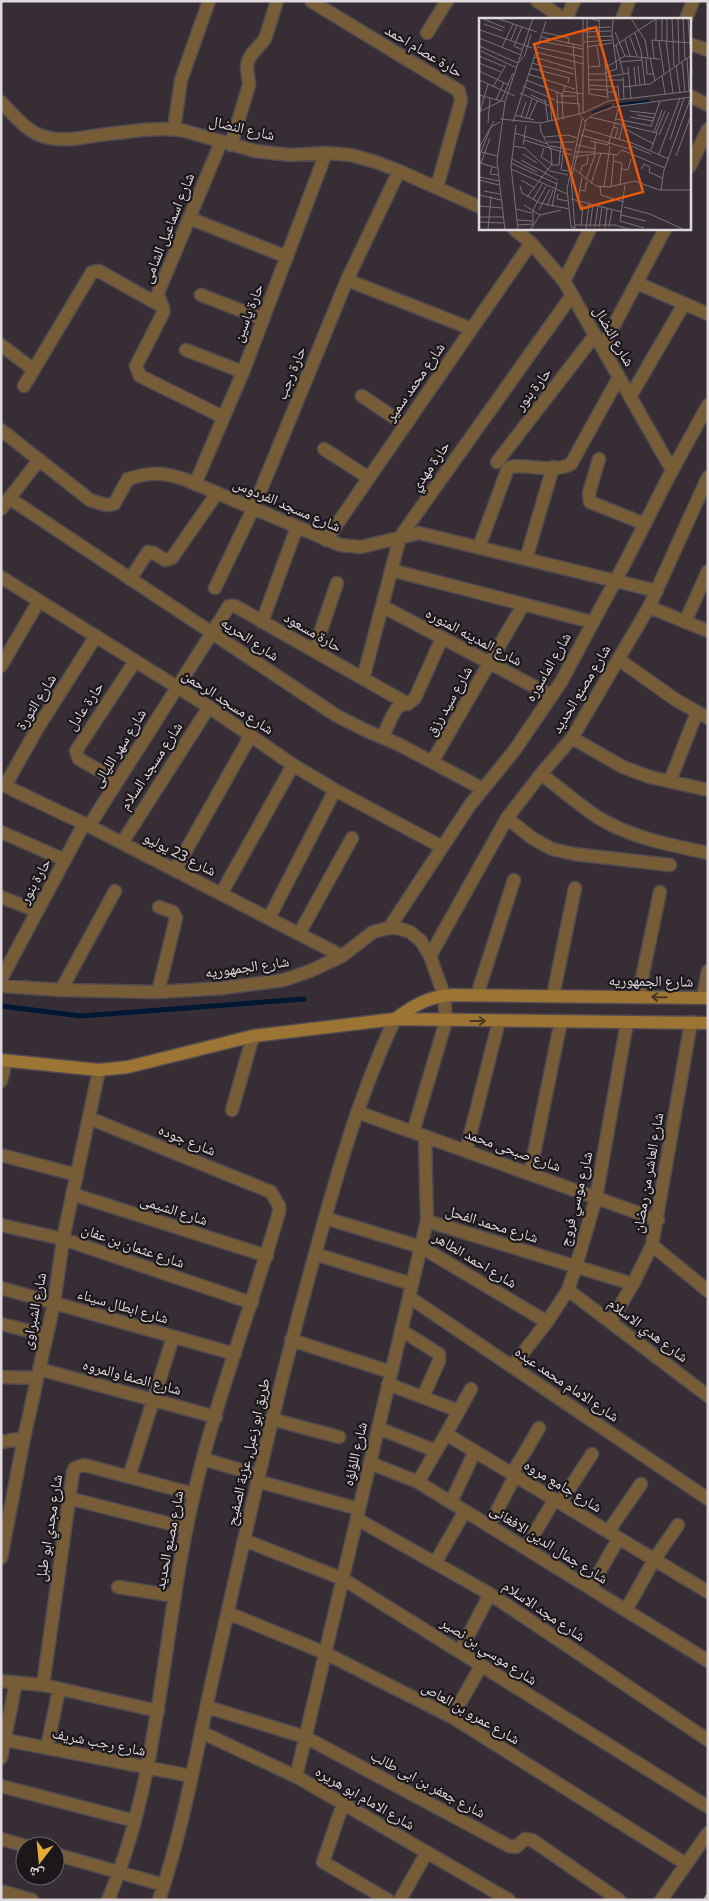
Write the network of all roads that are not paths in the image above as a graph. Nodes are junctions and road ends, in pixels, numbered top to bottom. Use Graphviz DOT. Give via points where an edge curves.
graph roads {
  1 [pos="209,1"];
  2 [pos="278,1"];
  3 [pos="311,1"];
  4 [pos="447,1"];
  5 [pos="536,1"];
  6 [pos="574,1"];
  7 [pos="629,1"];
  8 [pos="693,1"];
  9 [pos="563,18"];
  10 [pos="566,18"];
  11 [pos="622,18"];
  12 [pos="686,18"];
  13 [pos="427,33"];
  14 [pos="692,45"];
  15 [pos="708,50"];
  16 [pos="692,97"];
  17 [pos="1,102"];
  18 [pos="708,105"];
  19 [pos="174,129"];
  20 [pos="708,129"];
  21 [pos="226,143"];
  22 [pos="326,153"];
  23 [pos="692,162"];
  24 [pos="399,171"];
  25 [pos="437,187"];
  26 [pos="479,205"];
  27 [pos="189,218"];
  28 [pos="515,230"];
  29 [pos="590,230"];
  30 [pos="664,230"];
  31 [pos="531,243"];
  32 [pos="287,257"];
  33 [pos="347,280"];
  34 [pos="564,281"];
  35 [pos="637,282"];
  36 [pos="201,295"];
  37 [pos="572,295"];
  38 [pos="684,304"];
  39 [pos="164,307"];
  40 [pos="708,314"];
  41 [pos="263,319"];
  42 [pos="472,329"];
  43 [pos="595,335"];
  44 [pos="1,345"];
  45 [pos="602,348"];
  46 [pos="186,350"];
  47 [pos="34,370"];
  48 [pos="243,372"];
  49 [pos="619,377"];
  50 [pos="24,386"];
  51 [pos="362,396"];
  52 [pos="630,397"];
  53 [pos="708,405"];
  54 [pos="223,418"];
  55 [pos="405,425"];
  56 [pos="1,430"];
  57 [pos="324,449"];
  58 [pos="40,460"];
  59 [pos="599,460"];
  60 [pos="497,462"];
  61 [pos="554,467"];
  62 [pos="672,470"];
  63 [pos="708,477"];
  64 [pos="369,478"];
  65 [pos="195,484"];
  66 [pos="216,493"];
  67 [pos="9,498"];
  68 [pos="1,509"];
  69 [pos="253,509"];
  70 [pos="645,524"];
  71 [pos="297,527"];
  72 [pos="400,536"];
  73 [pos="326,540"];
  74 [pos="479,547"];
  75 [pos="526,559"];
  76 [pos="391,570"];
  77 [pos="708,571"];
  78 [pos="1,577"];
  79 [pos="130,579"];
  80 [pos="615,581"];
  81 [pos="337,583"];
  82 [pos="216,588"];
  83 [pos="657,591"];
  84 [pos="39,600"];
  85 [pos="523,605"];
  86 [pos="382,606"];
  87 [pos="649,607"];
  88 [pos="262,622"];
  89 [pos="592,622"];
  90 [pos="685,622"];
  91 [pos="708,631"];
  92 [pos="212,633"];
  93 [pos="96,636"];
  94 [pos="442,638"];
  95 [pos="314,651"];
  96 [pos="618,659"];
  97 [pos="135,661"];
  98 [pos="490,663"];
  99 [pos="1,666"];
  100 [pos="363,679"];
  101 [pos="177,687"];
  102 [pos="552,696"];
  103 [pos="408,704"];
  104 [pos="209,707"];
  105 [pos="702,715"];
  106 [pos="251,735"];
  107 [pos="383,737"];
  108 [pos="572,738"];
  109 [pos="432,762"];
  110 [pos="293,765"];
  111 [pos="541,774"];
  112 [pos="118,781"];
  113 [pos="670,781"];
  114 [pos="3,785"];
  115 [pos="483,789"];
  116 [pos="335,790"];
  117 [pos="708,790"];
  118 [pos="507,818"];
  119 [pos="87,825"];
  120 [pos="1,832"];
  121 [pos="352,838"];
  122 [pos="122,843"];
  123 [pos="442,847"];
  124 [pos="708,853"];
  125 [pos="65,860"];
  126 [pos="670,865"];
  127 [pos="175,870"];
  128 [pos="514,880"];
  129 [pos="575,888"];
  130 [pos="115,891"];
  131 [pos="660,892"];
  132 [pos="222,894"];
  133 [pos="1,897"];
  134 [pos="159,907"];
  135 [pos="37,911"];
  136 [pos="268,918"];
  137 [pos="389,928"];
  138 [pos="299,934"];
  139 [pos="342,956"];
  140 [pos="430,956"];
  141 [pos="708,971"];
  142 [pos="1,980"];
  143 [pos="1,986"];
  144 [pos="61,990"];
  145 [pos="158,992"];
  146 [pos="444,995"];
  147 [pos="477,995"];
  148 [pos="553,996"];
  149 [pos="638,997"];
  150 [pos="705,998"];
  151 [pos="395,1019"];
  152 [pos="446,1021"];
  153 [pos="499,1021"];
  154 [pos="561,1021"];
  155 [pos="627,1022"];
  156 [pos="691,1022"];
  157 [pos="708,1023"];
  158 [pos="253,1036"];
  159 [pos="4,1061"];
  160 [pos="99,1070"];
  161 [pos="1,1081"];
  162 [pos="232,1110"];
  163 [pos="357,1112"];
  164 [pos="90,1118"];
  165 [pos="419,1134"];
  166 [pos="466,1151"];
  167 [pos="1,1155"];
  168 [pos="530,1174"];
  169 [pos="77,1175"];
  170 [pos="271,1192"];
  171 [pos="72,1194"];
  172 [pos="596,1198"];
  173 [pos="325,1218"];
  174 [pos="658,1220"];
  175 [pos="427,1221"];
  176 [pos="1,1225"];
  177 [pos="63,1239"];
  178 [pos="652,1245"];
  179 [pos="421,1246"];
  180 [pos="314,1254"];
  181 [pos="267,1256"];
  182 [pos="576,1266"];
  183 [pos="412,1284"];
  184 [pos="633,1284"];
  185 [pos="1,1288"];
  186 [pos="568,1290"];
  187 [pos="708,1290"];
  188 [pos="409,1297"];
  189 [pos="54,1303"];
  190 [pos="252,1303"];
  191 [pos="611,1321"];
  192 [pos="547,1322"];
  193 [pos="1,1324"];
  194 [pos="401,1330"];
  195 [pos="47,1335"];
  196 [pos="173,1337"];
  197 [pos="291,1340"];
  198 [pos="235,1354"];
  199 [pos="512,1367"];
  200 [pos="38,1374"];
  201 [pos="1,1377"];
  202 [pos="390,1378"];
  203 [pos="471,1389"];
  204 [pos="708,1396"];
  205 [pos="423,1397"];
  206 [pos="153,1400"];
  207 [pos="459,1411"];
  208 [pos="216,1417"];
  209 [pos="271,1419"];
  210 [pos="378,1428"];
  211 [pos="539,1428"];
  212 [pos="446,1434"];
  213 [pos="339,1437"];
  214 [pos="24,1438"];
  215 [pos="1,1442"];
  216 [pos="436,1450"];
  217 [pos="475,1451"];
  218 [pos="592,1454"];
  219 [pos="203,1459"];
  220 [pos="370,1463"];
  221 [pos="514,1475"];
  222 [pos="128,1477"];
  223 [pos="258,1478"];
  224 [pos="418,1482"];
  225 [pos="641,1484"];
  226 [pos="194,1494"];
  227 [pos="68,1498"];
  228 [pos="708,1499"];
  229 [pos="558,1501"];
  230 [pos="450,1502"];
  231 [pos="465,1511"];
  232 [pos="358,1514"];
  233 [pos="678,1525"];
  234 [pos="489,1526"];
  235 [pos="187,1528"];
  236 [pos="613,1535"];
  237 [pos="244,1540"];
  238 [pos="526,1548"];
  239 [pos="1,1558"];
  240 [pos="654,1560"];
  241 [pos="435,1563"];
  242 [pos="343,1578"];
  243 [pos="118,1587"];
  244 [pos="590,1588"];
  245 [pos="708,1592"];
  246 [pos="490,1594"];
  247 [pos="175,1596"];
  248 [pos="626,1610"];
  249 [pos="228,1613"];
  250 [pos="460,1651"];
  251 [pos="325,1653"];
  252 [pos="708,1661"];
  253 [pos="481,1666"];
  254 [pos="1,1681"];
  255 [pos="16,1682"];
  256 [pos="43,1685"];
  257 [pos="59,1689"];
  258 [pos="207,1706"];
  259 [pos="158,1711"];
  260 [pos="452,1717"];
  261 [pos="201,1732"];
  262 [pos="305,1737"];
  263 [pos="3,1739"];
  264 [pos="708,1740"];
  265 [pos="47,1748"];
  266 [pos="1,1758"];
  267 [pos="146,1767"];
  268 [pos="191,1776"];
  269 [pos="296,1777"];
  270 [pos="1,1786"];
  271 [pos="344,1804"];
  272 [pos="708,1808"];
  273 [pos="135,1821"];
  274 [pos="708,1833"];
  275 [pos="1,1839"];
  276 [pos="15,1843"];
  277 [pos="427,1852"];
  278 [pos="65,1857"];
  279 [pos="686,1864"];
  280 [pos="120,1872"];
  281 [pos="164,1885"];
  282 [pos="1,1891"];
  283 [pos="32,1900"];
  284 [pos="108,1900"];
  285 [pos="159,1900"];
  286 [pos="388,1900"];
  287 [pos="400,1900"];
  288 [pos="509,1900"];
  289 [pos="619,1900"];
  290 [pos="661,1900"];
  1 -- 19 [label="street" via="181,80"];
  2 -- 21 [label="street, شارع اسماعيل الشامى" via="262,45 248,61 249,85"];
  3 -- 25 [label="street, حارة عصام احمد" via="459,91 462,97"];
  4 -- 13 [label="street"];
  5 -- 9 [label="street"];
  6 -- 10 [label="street"];
  7 -- 11 [label="street"];
  8 -- 12 [label="street"];
  14 -- 15 [label="street"];
  16 -- 18 [label="street"];
  17 -- 19 [label="street, شارع النضال" via="34,133 50,139"];
  19 -- 21 [label="street, شارع النضال"];
  20 -- 23 [label="street"];
  21 -- 22 [label="street, شارع النضال" via="255,151 290,155"];
  21 -- 27 [label="street, شارع اسماعيل الشامى"];
  22 -- 24 [label="street, شارع النضال" via="351,155"];
  22 -- 32 [label="street, حارة ياسين"];
  24 -- 25 [label="street, شارع النضال"];
  24 -- 33 [label="street, حارة رجب"];
  25 -- 26 [label="street, شارع النضال"];
  27 -- 32 [label="street"];
  27 -- 39 [label="street, شارع اسماعيل الشامى" via="158,293"];
  28 -- 31 [label="street, شارع النضال"];
  29 -- 34 [label="street"];
  30 -- 35 [label="street"];
  31 -- 34 [label="street, شارع النضال"];
  31 -- 42 [label="street, شارع محمد سمير"];
  32 -- 41 [label="street, حارة ياسين"];
  33 -- 42 [label="street"];
  33 -- 69 [label="street, حارة رجب"];
  34 -- 37 [label="street, شارع النضال"];
  35 -- 38 [label="street"];
  35 -- 45 [label="street"];
  36 -- 41 [label="street"];
  37 -- 43 [label="street, شارع النضال"];
  37 -- 72 [label="street, حارة مهدي"];
  38 -- 40 [label="street"];
  38 -- 52 [label="street"];
  39 -- 47 [label="street" via="99,271 92,272"];
  39 -- 54 [label="street, شارع اسماعيل الشامى" via="137,363 138,374"];
  41 -- 48 [label="street, حارة ياسين"];
  42 -- 55 [label="street, شارع محمد سمير"];
  43 -- 45 [label="street, شارع النضال"];
  43 -- 60 [label="street, حارة بنور"];
  44 -- 47 [label="street"];
  45 -- 49 [label="street, شارع النضال"];
  46 -- 48 [label="street"];
  47 -- 50 [label="street"];
  48 -- 54 [label="street, حارة ياسين"];
  49 -- 52 [label="street, شارع النضال"];
  49 -- 61 [label="street" via="573,461 568,466"];
  51 -- 55 [label="street"];
  52 -- 62 [label="street, شارع النضال"];
  53 -- 62 [label="street, شارع الماسوره"];
  54 -- 65 [label="street, حارة ياسين"];
  55 -- 64 [label="street, شارع محمد سمير"];
  56 -- 58 [label="street, شارع مسجد الفردوس"];
  57 -- 64 [label="street"];
  58 -- 65 [label="street, شارع مسجد الفردوس" via="90,500 106,505 114,504 128,479 147,473 166,473"];
  58 -- 67 [label="street"];
  59 -- 70 [label="street" via="588,496 590,502"];
  61 -- 74 [label="street" via="508,468"];
  61 -- 75 [label="street"];
  62 -- 70 [label="street, شارع الماسوره"];
  63 -- 83 [label="street, شارع مصنع الحديد"];
  64 -- 73 [label="street, شارع محمد سمير"];
  65 -- 66 [label="street, شارع مسجد الفردوس"];
  66 -- 69 [label="street, شارع مسجد الفردوس"];
  66 -- 79 [label="street" via="172,558 165,560 148,552"];
  67 -- 68 [label="street"];
  67 -- 79 [label="street, شارع الحريه"];
  69 -- 71 [label="street, شارع مسجد الفردوس"];
  69 -- 82 [label="street, حارة رجب"];
  70 -- 80 [label="street, شارع الماسوره"];
  71 -- 73 [label="street, شارع مسجد الفردوس"];
  71 -- 88 [label="street"];
  72 -- 73 [label="street, شارع مسجد الفردوس" via="362,547"];
  72 -- 74 [label="street, شارع مسجد الفردوس" via="419,533"];
  72 -- 76 [label="street, حارة مهدي"];
  74 -- 75 [label="street, شارع مسجد الفردوس"];
  75 -- 80 [label="street, شارع مسجد الفردوس"];
  76 -- 85 [label="street"];
  76 -- 86 [label="street, حارة مهدي"];
  77 -- 90 [label="street"];
  78 -- 84 [label="street, شارع مسجد الرحمن"];
  79 -- 92 [label="street, شارع الحريه"];
  80 -- 83 [label="street, شارع مسجد الفردوس"];
  80 -- 89 [label="street, شارع الماسوره"];
  81 -- 95 [label="street"];
  83 -- 87 [label="street, شارع مصنع الحديد"];
  84 -- 93 [label="street, شارع مسجد الرحمن"];
  84 -- 99 [label="street"];
  85 -- 89 [label="street"];
  85 -- 98 [label="street, شارع سيد رزق"];
  86 -- 94 [label="street, شارع المدينه المنوره"];
  86 -- 100 [label="street, حارة مهدي"];
  87 -- 90 [label="street"];
  87 -- 96 [label="street, شارع مصنع الحديد"];
  88 -- 92 [label="street, حارة مسعود" via="230,606"];
  88 -- 95 [label="street, حارة مسعود"];
  89 -- 102 [label="street, شارع الماسوره"];
  90 -- 91 [label="street"];
  92 -- 101 [label="street, شارع سهر الليالى"];
  92 -- 107 [label="street, شارع الحريه" via="337,716"];
  93 -- 97 [label="street, شارع مسجد الرحمن"];
  93 -- 114 [label="street, شارع الثورة"];
  94 -- 98 [label="street, شارع المدينه المنوره"];
  94 -- 103 [label="street" via="415,698"];
  95 -- 100 [label="street, حارة مسعود"];
  96 -- 105 [label="street"];
  96 -- 108 [label="street, شارع مصنع الحديد"];
  97 -- 101 [label="street, شارع مسجد الرحمن"];
  97 -- 112 [label="street, حارة عادل" via="76,751 79,759"];
  98 -- 102 [label="street, شارع المدينه المنوره"];
  98 -- 109 [label="street, شارع سيد رزق"];
  100 -- 103 [label="street, حارة مسعود"];
  101 -- 104 [label="street, شارع مسجد الرحمن"];
  101 -- 112 [label="street, شارع سهر الليالى"];
  102 -- 115 [label="street, شارع الماسوره"];
  103 -- 107 [label="street" via="397,708"];
  104 -- 106 [label="street, شارع مسجد الرحمن"];
  104 -- 122 [label="street, شارع مسجد السلام"];
  105 -- 113 [label="street"];
  106 -- 110 [label="street, شارع مسجد الرحمن"];
  106 -- 127 [label="street"];
  107 -- 109 [label="street, شارع الحريه"];
  108 -- 111 [label="street, شارع مصنع الحديد"];
  108 -- 113 [label="street" via="623,768"];
  109 -- 115 [label="street, شارع الحريه"];
  110 -- 116 [label="street, شارع مسجد الرحمن"];
  110 -- 132 [label="street"];
  111 -- 118 [label="street, شارع مصنع الحديد"];
  111 -- 124 [label="street" via="599,818 628,833"];
  112 -- 119 [label="street, شارع سهر الليالى"];
  113 -- 117 [label="street"];
  114 -- 119 [label="street, شارع 23 يوليو"];
  115 -- 123 [label="street, شارع الماسوره"];
  116 -- 123 [label="street, شارع مسجد الرحمن"];
  116 -- 136 [label="street"];
  118 -- 126 [label="street" via="552,849"];
  118 -- 140 [label="street, شارع مصنع الحديد"];
  119 -- 122 [label="street, شارع 23 يوليو"];
  119 -- 125 [label="street, حارة بنور"];
  120 -- 125 [label="street"];
  121 -- 138 [label="street"];
  122 -- 127 [label="street, شارع 23 يوليو"];
  123 -- 137 [label="street, شارع الماسوره"];
  125 -- 135 [label="street, حارة بنور"];
  127 -- 132 [label="street, شارع 23 يوليو"];
  128 -- 147 [label="street"];
  129 -- 148 [label="street"];
  130 -- 144 [label="street"];
  131 -- 149 [label="street"];
  132 -- 136 [label="street, شارع 23 يوليو"];
  133 -- 135 [label="street"];
  134 -- 145 [label="street" via="173,912 176,918"];
  135 -- 142 [label="street, حارة بنور"];
  136 -- 138 [label="street, شارع 23 يوليو"];
  137 -- 139 [label="street, شارع الجمهوريه" via="373,932"];
  137 -- 140 [label="street" via="410,932"];
  138 -- 139 [label="street, شارع 23 يوليو"];
  139 -- 145 [label="street, شارع الجمهوريه" via="310,972 284,980"];
  140 -- 146 [label="street"];
  141 -- 150 [label="street"];
  143 -- 144 [label="street, شارع الجمهوريه"];
  144 -- 145 [label="street, شارع الجمهوريه"];
  146 -- 147 [label="main road, شارع الجمهوريه"];
  146 -- 151 [label="main road, شارع الجمهوريه" via="415,1004"];
  146 -- 152 [label="street"];
  147 -- 148 [label="main road, شارع الجمهوريه"];
  148 -- 149 [label="main road, شارع الجمهوريه"];
  150 -- 149 [label="main road, شارع الجمهوريه, one-way"];
  151 -- 152 [label="main road"];
  151 -- 158 [label="main road"];
  151 -- 163 [label="street, طريق ابو زعبل, عزبة الصفيح"];
  152 -- 153 [label="main road, one-way"];
  152 -- 165 [label="street"];
  153 -- 154 [label="main road"];
  153 -- 166 [label="street"];
  154 -- 155 [label="main road"];
  154 -- 168 [label="street"];
  155 -- 156 [label="main road"];
  155 -- 172 [label="street, شارع موسي فروج"];
  156 -- 157 [label="main road"];
  156 -- 174 [label="street, شارع العاشر من رمضان"];
  158 -- 160 [label="main road" via="152,1063"];
  158 -- 162 [label="street"];
  159 -- 160 [label="main road"];
  159 -- 161 [label="street"];
  160 -- 164 [label="street, شارع الشبراوى"];
  163 -- 165 [label="street, شارع صبحى محمد"];
  163 -- 173 [label="street, طريق ابو زعبل, عزبة الصفيح"];
  164 -- 169 [label="street, شارع الشبراوى"];
  164 -- 170 [label="street, شارع جوده"];
  165 -- 166 [label="street, شارع صبحى محمد"];
  165 -- 175 [label="street, شارع اللؤلؤه"];
  166 -- 168 [label="street, شارع صبحى محمد"];
  167 -- 169 [label="street"];
  168 -- 172 [label="street, شارع صبحى محمد"];
  169 -- 171 [label="street, شارع الشبراوى"];
  170 -- 181 [label="street, شارع مصنع الحديد" via="279,1212"];
  171 -- 177 [label="street, شارع الشبراوى"];
  171 -- 181 [label="street, شارع الشيمى"];
  172 -- 174 [label="street, شارع صبحى محمد"];
  172 -- 182 [label="street, شارع موسي فروج"];
  173 -- 179 [label="street, شارع احمد الطاهر"];
  173 -- 180 [label="street, طريق ابو زعبل, عزبة الصفيح"];
  174 -- 178 [label="street, شارع العاشر من رمضان"];
  175 -- 179 [label="street, شارع اللؤلؤه"];
  175 -- 182 [label="street, شارع محمد الفحل"];
  176 -- 177 [label="street, شارع عثمان بن عفان"];
  177 -- 189 [label="street, شارع الشبراوى"];
  177 -- 190 [label="street, شارع عثمان بن عفان"];
  178 -- 184 [label="street, شارع العاشر من رمضان"];
  178 -- 187 [label="street"];
  179 -- 183 [label="street, شارع اللؤلؤه"];
  179 -- 192 [label="street, شارع احمد الطاهر"];
  180 -- 183 [label="street"];
  180 -- 197 [label="street, طريق ابو زعبل, عزبة الصفيح"];
  181 -- 190 [label="street, شارع مصنع الحديد"];
  182 -- 184 [label="street, شارع محمد الفحل"];
  182 -- 186 [label="street, شارع موسي فروج"];
  183 -- 188 [label="street, شارع اللؤلؤه"];
  184 -- 191 [label="street, شارع العاشر من رمضان"];
  185 -- 189 [label="street, شارع ابطال سيناء"];
  186 -- 191 [label="street, شارع هدي الاسلام"];
  186 -- 192 [label="street, شارع موسي فروج"];
  188 -- 194 [label="street, شارع اللؤلؤه"];
  188 -- 199 [label="street, شارع الامام محمد عبده"];
  189 -- 195 [label="street, شارع الشبراوى"];
  189 -- 196 [label="street, شارع ابطال سيناء"];
  190 -- 198 [label="street, شارع مصنع الحديد"];
  191 -- 204 [label="street, شارع هدي الاسلام"];
  192 -- 199 [label="street, شارع موسي فروج"];
  193 -- 195 [label="street"];
  194 -- 202 [label="street, شارع اللؤلؤه"];
  194 -- 205 [label="street" via="439,1354"];
  195 -- 200 [label="street, شارع الشبراوى"];
  196 -- 198 [label="street, شارع ابطال سيناء"];
  196 -- 206 [label="street"];
  197 -- 202 [label="street"];
  197 -- 209 [label="street, طريق ابو زعبل, عزبة الصفيح"];
  198 -- 208 [label="street, شارع مصنع الحديد"];
  199 -- 228 [label="street, شارع الامام محمد عبده"];
  200 -- 201 [label="street, شارع الصفا والمروه"];
  200 -- 206 [label="street, شارع الصفا والمروه"];
  200 -- 214 [label="street, شارع الشبراوى"];
  202 -- 205 [label="street"];
  202 -- 210 [label="street, شارع اللؤلؤه"];
  203 -- 207 [label="street"];
  205 -- 207 [label="street"];
  206 -- 208 [label="street, شارع الصفا والمروه"];
  206 -- 222 [label="street"];
  207 -- 212 [label="street"];
  208 -- 219 [label="street, شارع مصنع الحديد"];
  209 -- 213 [label="street"];
  209 -- 223 [label="street, طريق ابو زعبل, عزبة الصفيح"];
  210 -- 216 [label="street"];
  210 -- 220 [label="street, شارع اللؤلؤه"];
  211 -- 221 [label="street"];
  212 -- 216 [label="street"];
  212 -- 217 [label="street, شارع جامع مروه"];
  214 -- 215 [label="street"];
  214 -- 239 [label="street, شارع الشبراوى"];
  216 -- 224 [label="street"];
  217 -- 221 [label="street, شارع جامع مروه"];
  217 -- 230 [label="street"];
  218 -- 229 [label="street"];
  219 -- 223 [label="street, شارع مجد الاسلام"];
  219 -- 226 [label="street, شارع مصنع الحديد"];
  220 -- 224 [label="street, شارع جمال الدين الافغانى"];
  220 -- 232 [label="street, شارع اللؤلؤه"];
  221 -- 229 [label="street, شارع جامع مروه"];
  221 -- 234 [label="street"];
  222 -- 226 [label="street, شارع مجدي ابو طبل"];
  222 -- 227 [label="street, شارع مجدي ابو طبل" via="79,1466 71,1476"];
  223 -- 232 [label="street, شارع مجد الاسلام"];
  223 -- 237 [label="street, طريق ابو زعبل, عزبة الصفيح"];
  224 -- 230 [label="street, شارع جمال الدين الافغانى"];
  225 -- 236 [label="street"];
  226 -- 235 [label="street, شارع مصنع الحديد"];
  227 -- 235 [label="street"];
  227 -- 256 [label="street, شارع مجدي ابو طبل"];
  229 -- 236 [label="street, شارع جامع مروه"];
  229 -- 238 [label="street"];
  230 -- 231 [label="street, شارع جمال الدين الافغانى"];
  231 -- 234 [label="street, شارع جمال الدين الافغانى"];
  231 -- 241 [label="street"];
  232 -- 241 [label="street, شارع مجد الاسلام"];
  232 -- 242 [label="street, شارع اللؤلؤه"];
  233 -- 240 [label="street"];
  234 -- 238 [label="street, شارع جمال الدين الافغانى"];
  235 -- 247 [label="street, شارع مصنع الحديد"];
  236 -- 240 [label="street, شارع جامع مروه"];
  236 -- 244 [label="street"];
  237 -- 242 [label="street, شارع موسي بن نصير"];
  237 -- 249 [label="street, طريق ابو زعبل, عزبة الصفيح"];
  238 -- 244 [label="street, شارع جمال الدين الافغانى"];
  240 -- 245 [label="street, شارع جامع مروه"];
  240 -- 248 [label="street"];
  241 -- 246 [label="street, شارع مجد الاسلام"];
  242 -- 250 [label="street, شارع موسي بن نصير"];
  242 -- 251 [label="street, شارع اللؤلؤه"];
  243 -- 247 [label="street"];
  244 -- 248 [label="street, شارع جمال الدين الافغانى"];
  246 -- 250 [label="street"];
  246 -- 264 [label="street, شارع مجد الاسلام"];
  247 -- 259 [label="street, شارع مصنع الحديد"];
  248 -- 252 [label="street, شارع جمال الدين الافغانى"];
  249 -- 251 [label="street, شارع عمرو بن العاص"];
  249 -- 258 [label="street, طريق ابو زعبل, عزبة الصفيح"];
  250 -- 253 [label="street, شارع موسي بن نصير"];
  251 -- 260 [label="street, شارع عمرو بن العاص"];
  251 -- 262 [label="street, شارع اللؤلؤه"];
  253 -- 260 [label="street"];
  253 -- 272 [label="street, شارع موسي بن نصير"];
  254 -- 255 [label="street"];
  255 -- 256 [label="street"];
  255 -- 263 [label="street"];
  256 -- 257 [label="street"];
  257 -- 259 [label="street"];
  257 -- 265 [label="street"];
  258 -- 261 [label="street, طريق ابو زعبل, عزبة الصفيح"];
  258 -- 262 [label="street, شارع جعفر بن ابى طالب"];
  259 -- 267 [label="street, شارع مصنع الحديد"];
  260 -- 279 [label="street, شارع عمرو بن العاص"];
  261 -- 268 [label="street, طريق ابو زعبل, عزبة الصفيح"];
  261 -- 269 [label="street, شارع الامام ابو هريره"];
  262 -- 269 [label="street, شارع اللؤلؤه"];
  262 -- 289 [label="street, شارع جعفر بن ابى طالب" via="509,1846 516,1847 525,1839 532,1840"];
  263 -- 265 [label="street, شارع رجب شريف"];
  263 -- 266 [label="street"];
  265 -- 267 [label="street, شارع رجب شريف"];
  267 -- 268 [label="street, شارع رجب شريف"];
  267 -- 273 [label="street, شارع مصنع الحديد"];
  268 -- 281 [label="street, طريق ابو زعبل, عزبة الصفيح"];
  269 -- 271 [label="street, شارع الامام ابو هريره"];
  270 -- 273 [label="street"];
  271 -- 277 [label="street, شارع الامام ابو هريره"];
  271 -- 286 [label="street" via="323,1862"];
  273 -- 280 [label="street, شارع مصنع الحديد"];
  274 -- 279 [label="street"];
  275 -- 276 [label="street"];
  277 -- 287 [label="street"];
  277 -- 288 [label="street, شارع الامام ابو هريره"];
  278 -- 280 [label="street"];
  279 -- 290 [label="street"];
  280 -- 281 [label="street"];
  280 -- 284 [label="street, شارع مصنع الحديد"];
  281 -- 285 [label="street, طريق ابو زعبل, عزبة الصفيح"];
  282 -- 283 [label="street"];
}
